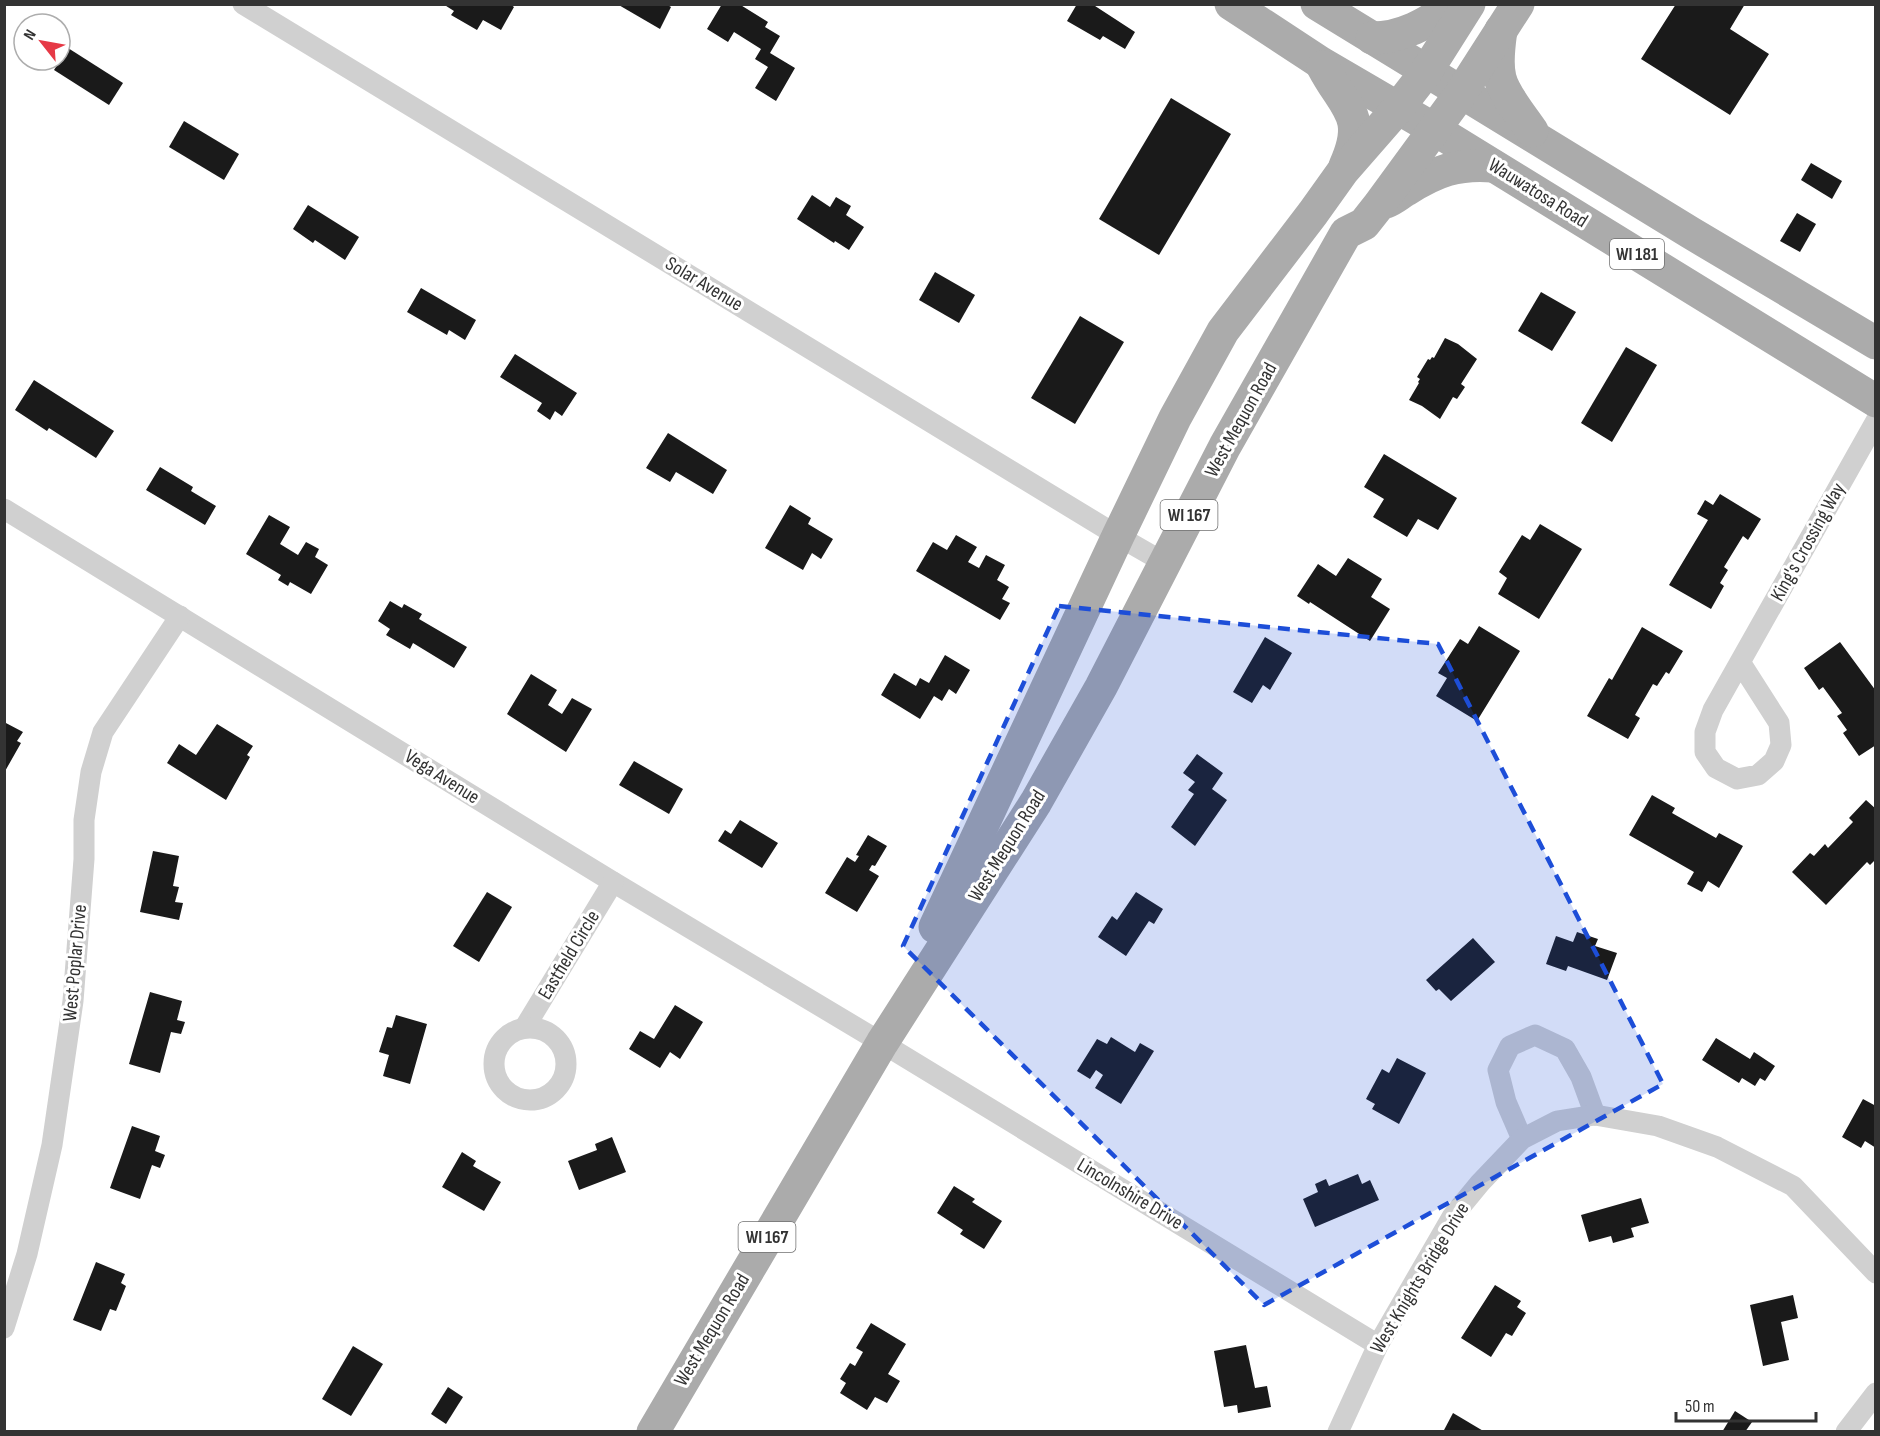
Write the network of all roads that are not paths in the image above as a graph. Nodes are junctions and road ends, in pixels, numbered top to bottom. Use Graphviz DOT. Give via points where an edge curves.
graph roads {
  1 [pos="243,4"];
  2 [pos="1231,4"];
  3 [pos="1244,4"];
  4 [pos="1317,4"];
  5 [pos="1450,4"];
  6 [pos="1469,4"];
  7 [pos="1504,13"];
  8 [pos="1372,38"];
  9 [pos="1320,63"];
  10 [pos="1429,99"];
  11 [pos="1538,140"];
  12 [pos="1493,165"];
  13 [pos="1343,171"];
  14 [pos="1379,205"];
  15 [pos="1313,213"];
  16 [pos="1346,233"];
  17 [pos="1691,233"];
  18 [pos="1875,343"];
  19 [pos="1875,401"];
  20 [pos="1875,422"];
  21 [pos="4,509"];
  22 [pos="1118,536"];
  23 [pos="1164,562"];
  24 [pos="180,616"];
  25 [pos="1740,663"];
  26 [pos="613,882"];
  27 [pos="525,1027"];
  28 [pos="882,1043"];
  29 [pos="1595,1115"];
  30 [pos="1522,1139"];
  31 [pos="1875,1273"];
  32 [pos="4,1328"];
  33 [pos="1378,1345"];
  34 [pos="1875,1393"];
  35 [pos="652,1431"];
  36 [pos="1338,1431"];
  37 [pos="1846,1431"];
  1 -- 22 [label="street, Solar Avenue"];
  2 -- 9 [label="main road, Wauwatosa Road / WI 181"];
  3 -- 10 [label="main road" via="1291,23 1382,77"];
  4 -- 8 [label="main road, Wauwatosa Road / WI 181"];
  5 -- 8 [label="main road" via="1439,15 1398,35"];
  6 -- 10 [label="main road, West Mequon Road / WI 167"];
  7 -- 10 [label="main road, West Mequon Road / WI 167"];
  7 -- 11 [label="main road" via="1499,78"];
  8 -- 10 [label="main road, Wauwatosa Road / WI 181"];
  9 -- 10 [label="main road, Wauwatosa Road / WI 181"];
  9 -- 13 [label="main road" via="1344,99 1356,129"];
  10 -- 11 [label="main road, Wauwatosa Road / WI 181"];
  10 -- 12 [label="main road, Wauwatosa Road / WI 181"];
  10 -- 13 [label="main road, West Mequon Road / WI 167"];
  10 -- 14 [label="main road, West Mequon Road / WI 167"];
  10 -- 16 [label="main road" via="1355,210"];
  10 -- 17 [label="main road" via="1619,209"];
  11 -- 17 [label="main road, Wauwatosa Road / WI 181"];
  12 -- 14 [label="main road" via="1459,166"];
  12 -- 19 [label="main road, Wauwatosa Road / WI 181"];
  13 -- 15 [label="main road, West Mequon Road / WI 167"];
  14 -- 16 [label="main road, West Mequon Road / WI 167" via="1364,224"];
  15 -- 16 [label="main road"];
  15 -- 22 [label="main road, West Mequon Road / WI 167" via="1223,331 1175,418"];
  16 -- 23 [label="main road, West Mequon Road / WI 167"];
  17 -- 18 [label="main road, Wauwatosa Road / WI 181"];
  20 -- 25 [label="street, King's Crossing Way"];
  21 -- 24 [label="street, Vega Avenue"];
  22 -- 23 [label="street, Solar Avenue"];
  22 -- 28 [label="main road, West Mequon Road / WI 167"];
  23 -- 28 [label="main road, West Mequon Road / WI 167" via="1101,687 1036,802"];
  24 -- 26 [label="street, Vega Avenue"];
  24 -- 32 [label="street, West Poplar Drive" via="103,732 91,772 84,820 73,1001 52,1145 27,1254"];
  25 -- 25 [label="street, King's Crossing Way" via="1705,732 1705,752 1716,768 1737,779 1758,775 1774,760 1781,745 1779,723"];
  26 -- 27 [label="street, Eastfield Circle"];
  26 -- 28 [label="street, Vega Avenue"];
  28 -- 33 [label="street, Lincolnshire Drive"];
  28 -- 35 [label="main road, West Mequon Road / WI 167"];
  29 -- 30 [label="street, West Knights Bridge Drive" via="1557,1121"];
  29 -- 30 [label="street" via="1581,1077 1564,1049 1534,1035 1510,1046 1498,1070"];
  29 -- 31 [label="street, West Knights Bridge Drive" via="1658,1126 1717,1148 1793,1186"];
  30 -- 33 [label="street, West Knights Bridge Drive" via="1452,1217"];
  33 -- 36 [label="street, West Knights Bridge Drive"];
  34 -- 37 [label="street"];
}
